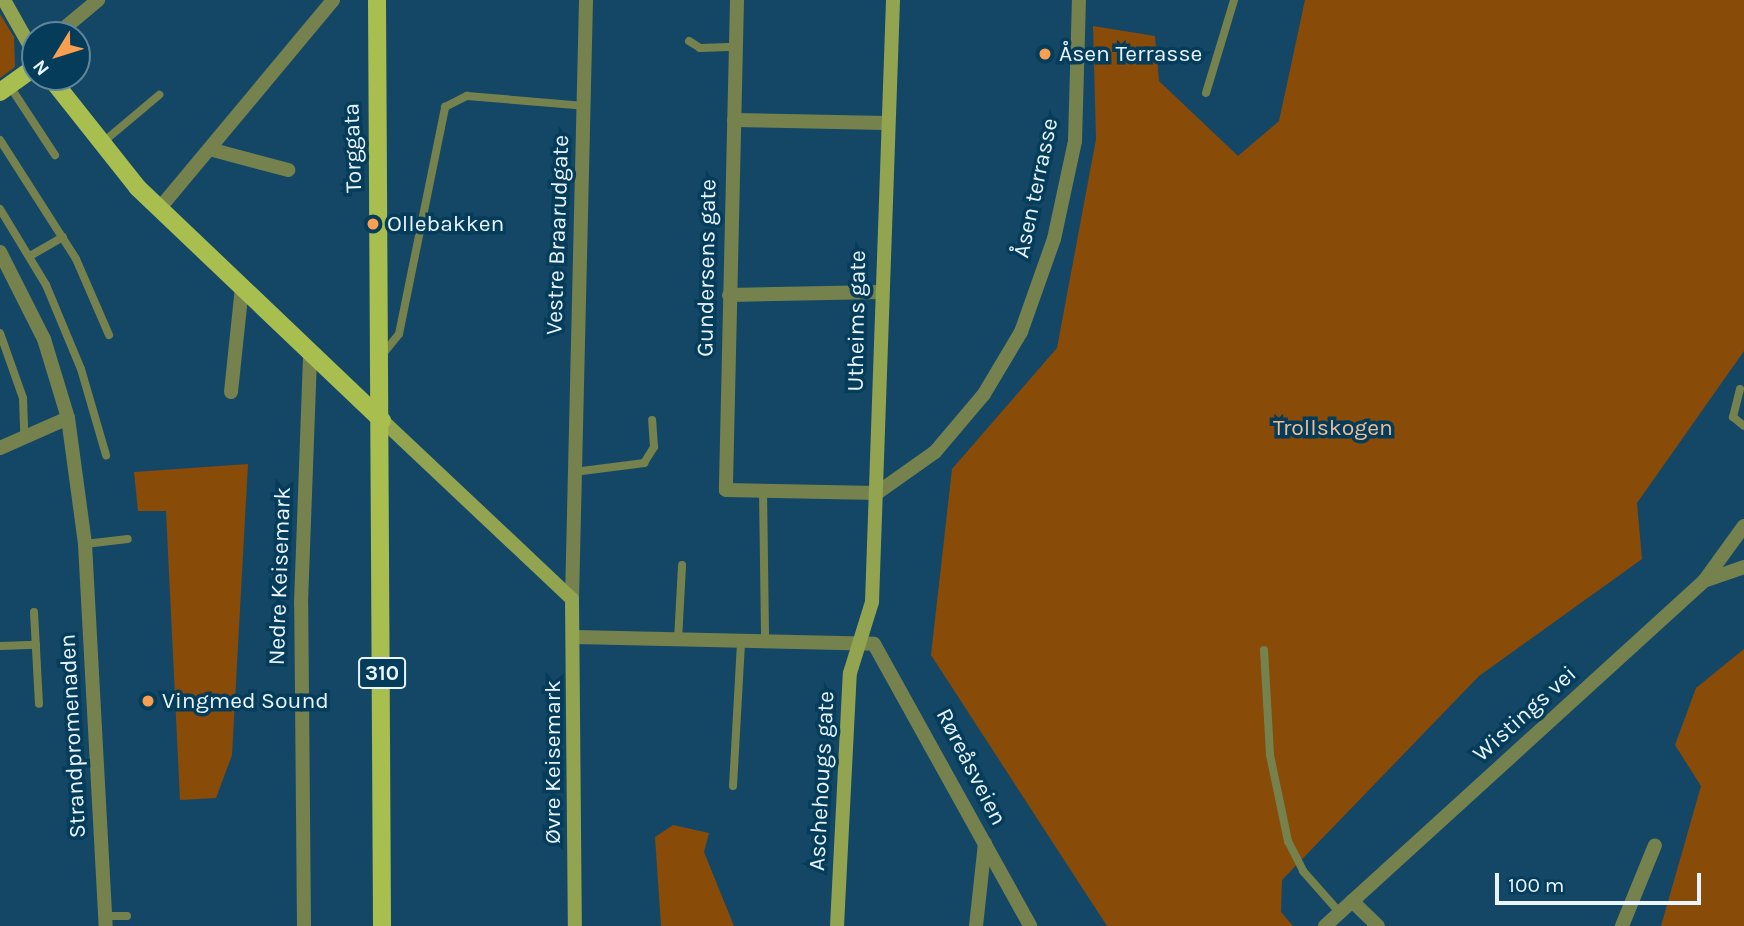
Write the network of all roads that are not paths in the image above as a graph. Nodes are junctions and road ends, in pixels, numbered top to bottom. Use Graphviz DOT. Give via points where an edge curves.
graph roads {
  1 [pos="4,0"];
  2 [pos="333,0"];
  3 [pos="377,0"];
  4 [pos="586,0"];
  5 [pos="737,0"];
  6 [pos="893,0"];
  7 [pos="1079,0"];
  8 [pos="1234,0"];
  9 [pos="93,2"];
  10 [pos="71,21"];
  11 [pos="21,31"];
  12 [pos="689,41"];
  13 [pos="736,47"];
  14 [pos="21,71"];
  15 [pos="4,89"];
  16 [pos="60,91"];
  17 [pos="1206,93"];
  18 [pos="159,95"];
  19 [pos="585,106"];
  20 [pos="734,120"];
  21 [pos="885,123"];
  22 [pos="0,140"];
  23 [pos="99,145"];
  24 [pos="213,150"];
  25 [pos="55,155"];
  26 [pos="288,170"];
  27 [pos="0,209"];
  28 [pos="159,209"];
  29 [pos="63,237"];
  30 [pos="0,252"];
  31 [pos="30,256"];
  32 [pos="242,288"];
  33 [pos="880,292"];
  34 [pos="729,295"];
  35 [pos="0,333"];
  36 [pos="109,335"];
  37 [pos="310,353"];
  38 [pos="382,355"];
  39 [pos="1740,389"];
  40 [pos="230,392"];
  41 [pos="68,418"];
  42 [pos="382,420"];
  43 [pos="652,420"];
  44 [pos="1744,426"];
  45 [pos="24,434"];
  46 [pos="0,448"];
  47 [pos="106,455"];
  48 [pos="574,472"];
  49 [pos="763,490"];
  50 [pos="877,493"];
  51 [pos="1744,526"];
  52 [pos="128,539"];
  53 [pos="85,544"];
  54 [pos="682,565"];
  55 [pos="1744,567"];
  56 [pos="1704,580"];
  57 [pos="572,599"];
  58 [pos="34,612"];
  59 [pos="575,637"];
  60 [pos="678,640"];
  61 [pos="861,641"];
  62 [pos="765,642"];
  63 [pos="741,643"];
  64 [pos="36,645"];
  65 [pos="0,646"];
  66 [pos="1264,650"];
  67 [pos="39,704"];
  68 [pos="733,786"];
  69 [pos="985,843"];
  70 [pos="1655,845"];
  71 [pos="1352,901"];
  72 [pos="1340,913"];
  73 [pos="127,916"];
  74 [pos="106,921"];
  75 [pos="304,926"];
  76 [pos="382,926"];
  77 [pos="575,926"];
  78 [pos="836,926"];
  79 [pos="976,926"];
  80 [pos="1030,926"];
  81 [pos="1325,926"];
  82 [pos="1378,926"];
  83 [pos="1622,926"];
  1 -- 11 [label="main road"];
  2 -- 24 [label="street"];
  3 -- 38 [label="main road, Torggata / 310"];
  4 -- 19 [label="street, Vestre Braarudgate"];
  5 -- 13 [label="street, Gundersens gate"];
  6 -- 21 [label="main road, Utheims gate"];
  7 -- 50 [label="street, Åsen terrasse" via="1074,141 1054,239 1021,332 984,394 935,452"];
  8 -- 17 [label="lane"];
  9 -- 10 [label="street"];
  12 -- 13 [label="lane" via="700,48"];
  13 -- 20 [label="street, Gundersens gate"];
  14 -- 15 [label="main road"];
  15 -- 25 [label="lane"];
  16 -- 23 [label="main road"];
  18 -- 23 [label="lane"];
  19 -- 38 [label="lane" via="467,96 444,107 399,334"];
  19 -- 48 [label="street, Vestre Braarudgate"];
  20 -- 21 [label="street"];
  20 -- 34 [label="street, Gundersens gate"];
  21 -- 33 [label="main road, Utheims gate"];
  22 -- 29 [label="lane"];
  23 -- 28 [label="main road"];
  24 -- 26 [label="street"];
  24 -- 28 [label="street"];
  27 -- 31 [label="lane"];
  28 -- 32 [label="main road"];
  29 -- 31 [label="lane"];
  29 -- 36 [label="lane"];
  30 -- 41 [label="street, Strandpromenaden" via="44,340"];
  31 -- 47 [label="lane" via="81,369"];
  32 -- 37 [label="main road"];
  32 -- 40 [label="street"];
  33 -- 34 [label="street"];
  33 -- 50 [label="main road, Utheims gate"];
  34 -- 49 [label="street, Gundersens gate" via="726,490"];
  35 -- 45 [label="lane" via="23,398"];
  37 -- 42 [label="main road"];
  37 -- 75 [label="street, Nedre Keisemark" via="300,667"];
  38 -- 42 [label="main road, Torggata / 310"];
  39 -- 44 [label="lane" via="1733,417"];
  41 -- 45 [label="street"];
  41 -- 53 [label="street, Strandpromenaden"];
  42 -- 57 [label="main road"];
  42 -- 76 [label="main road, 310"];
  43 -- 48 [label="lane" via="654,447 643,463"];
  45 -- 46 [label="street"];
  48 -- 57 [label="street, Vestre Braarudgate"];
  49 -- 50 [label="street"];
  49 -- 62 [label="lane"];
  50 -- 61 [label="main road, Utheims gate" via="872,602"];
  51 -- 56 [label="street, Wistings vei"];
  52 -- 53 [label="lane"];
  53 -- 74 [label="street, Strandpromenaden"];
  54 -- 60 [label="lane"];
  55 -- 56 [label="street"];
  56 -- 71 [label="street, Wistings vei"];
  57 -- 59 [label="main road, Øvre Keisemark"];
  58 -- 64 [label="lane"];
  59 -- 60 [label="street"];
  59 -- 77 [label="main road, Øvre Keisemark"];
  60 -- 63 [label="street"];
  61 -- 62 [label="street"];
  61 -- 69 [label="street, Røreåsveien" via="885,654"];
  61 -- 78 [label="main road, Aschehougs gate" via="850,673"];
  62 -- 63 [label="street"];
  63 -- 68 [label="lane"];
  64 -- 65 [label="lane"];
  64 -- 67 [label="lane"];
  66 -- 72 [label="lane" via="1270,755 1288,841 1303,871"];
  69 -- 79 [label="street"];
  69 -- 80 [label="street, Røreåsveien"];
  70 -- 83 [label="street"];
  71 -- 72 [label="street, Wistings vei"];
  71 -- 82 [label="street"];
  72 -- 81 [label="street, Wistings vei"];
  73 -- 74 [label="lane"];
}
